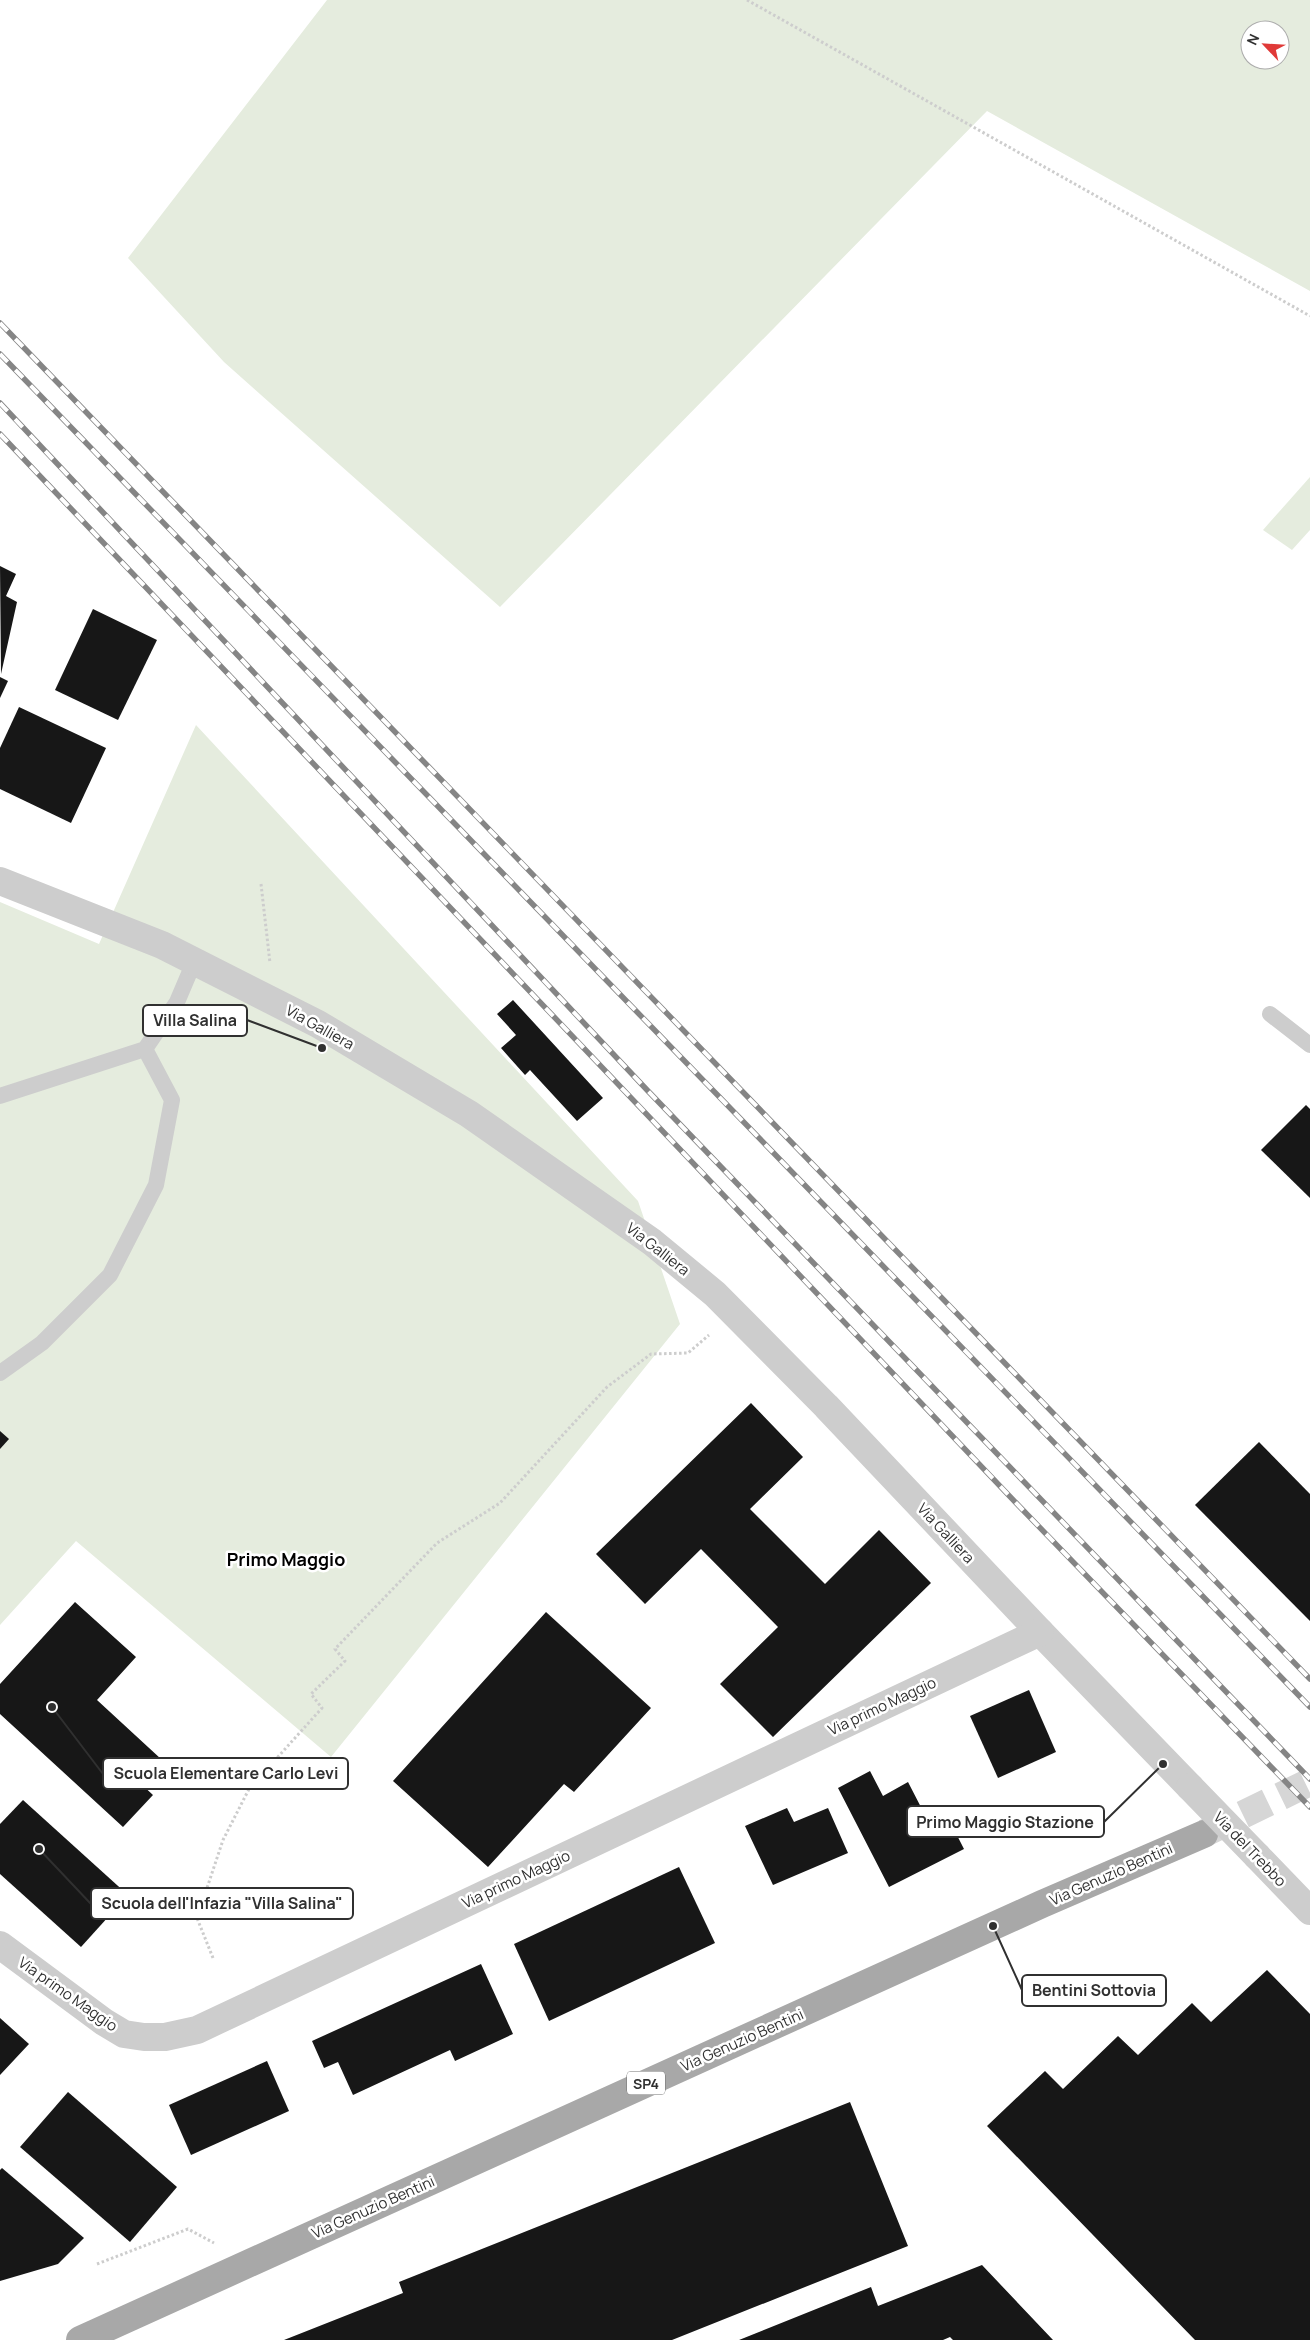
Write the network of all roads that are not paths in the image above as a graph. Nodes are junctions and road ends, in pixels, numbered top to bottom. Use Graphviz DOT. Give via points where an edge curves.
graph roads {
  1 [pos="0,881"];
  2 [pos="194,962"];
  3 [pos="1270,1014"];
  4 [pos="1310,1045"];
  5 [pos="145,1049"];
  6 [pos="0,1096"];
  7 [pos="0,1373"];
  8 [pos="1040,1632"];
  9 [pos="1190,1787"];
  10 [pos="1204,1834"];
  11 [pos="1310,1911"];
  12 [pos="0,1945"];
  13 [pos="79,2338"];
  1 -- 2 [label="street, Via Galliera" via="162,945"];
  2 -- 5 [label="lane" via="178,1002"];
  2 -- 8 [label="street, Via Galliera" via="318,1024 468,1114 652,1242 729,1308"];
  3 -- 4 [label="lane"];
  5 -- 6 [label="lane"];
  5 -- 7 [label="lane" via="172,1100 156,1185 110,1275 42,1343"];
  8 -- 9 [label="street, Via Galliera"];
  8 -- 12 [label="street, Via primo Maggio" via="197,2030 164,2037 124,2034"];
  9 -- 11 [label="street, Via del Trebbo, bridge"];
  10 -- 13 [label="main road, Via Genuzio Bentini / SP4"];
}
